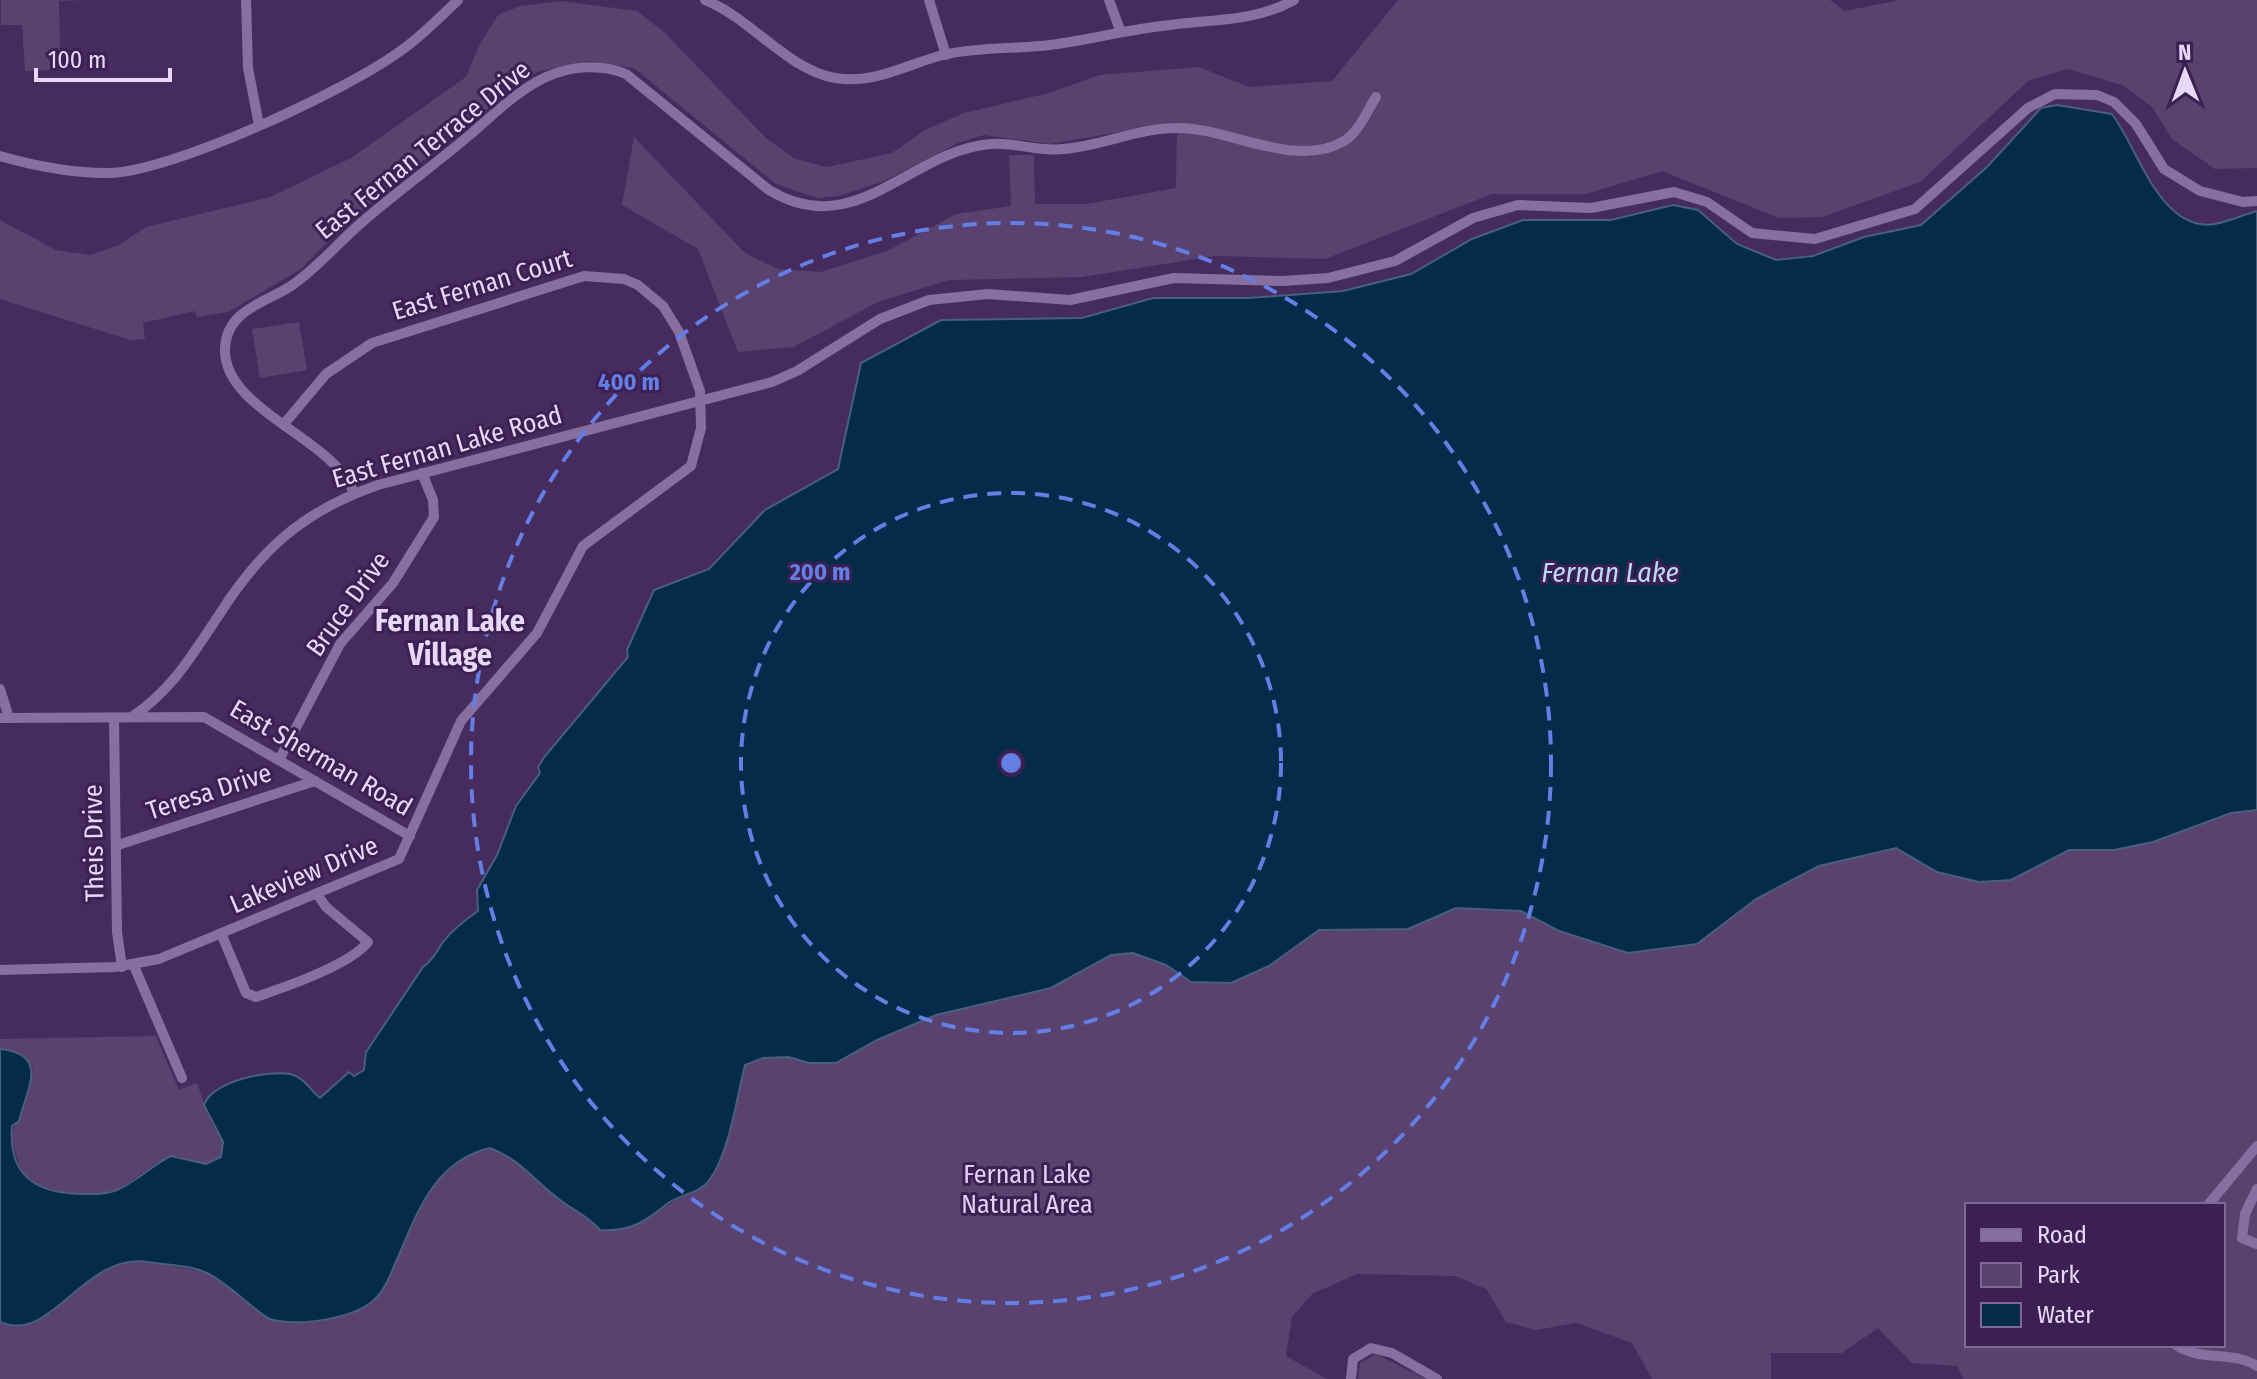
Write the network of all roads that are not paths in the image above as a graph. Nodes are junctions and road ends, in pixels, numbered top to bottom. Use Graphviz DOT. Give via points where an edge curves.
graph roads {
  1 [pos="246,0"];
  2 [pos="458,0"];
  3 [pos="705,0"];
  4 [pos="929,0"];
  5 [pos="1109,0"];
  6 [pos="1294,0"];
  7 [pos="1120,30"];
  8 [pos="946,55"];
  9 [pos="1376,97"];
  10 [pos="259,125"];
  11 [pos="0,156"];
  12 [pos="2257,201"];
  13 [pos="702,401"];
  14 [pos="284,424"];
  15 [pos="422,473"];
  16 [pos="354,493"];
  17 [pos="0,689"];
  18 [pos="132,717"];
  19 [pos="5,718"];
  20 [pos="114,718"];
  21 [pos="279,760"];
  22 [pos="315,781"];
  23 [pos="410,836"];
  24 [pos="118,845"];
  25 [pos="317,894"];
  26 [pos="221,933"];
  27 [pos="128,966"];
  28 [pos="0,970"];
  29 [pos="182,1078"];
  30 [pos="2257,1146"];
  31 [pos="2257,1189"];
  32 [pos="2210,1203"];
  33 [pos="2257,1244"];
  34 [pos="2182,1347"];
  35 [pos="2257,1366"];
  36 [pos="1351,1379"];
  37 [pos="1437,1379"];
  1 -- 10 [label="street" via="248,68"];
  2 -- 10 [label="street" via="397,54"];
  3 -- 8 [label="street" via="805,66 831,77 862,81"];
  4 -- 8 [label="street"];
  5 -- 7 [label="street"];
  6 -- 7 [label="street" via="1244,19"];
  7 -- 8 [label="street" via="1047,45"];
  9 -- 14 [label="street, East Fernan Terrace Drive" via="1352,134 1329,147 1275,147 1182,128 1063,149 990,144 942,159 860,199 811,207 769,190 626,74 603,67 558,73 516,97 366,218 300,279 237,317 225,346 231,375"];
  10 -- 11 [label="street" via="167,161 111,173 64,170"];
  12 -- 13 [label="street, East Fernan Lake Road" via="2200,191 2164,169 2136,124 2114,102 2097,95 2055,94 2028,108 1915,209 1815,239 1752,233 1700,198 1674,192 1591,208 1518,205 1473,218 1395,261 1328,278 1184,278 1070,300 988,294 929,300 880,319 785,377"];
  13 -- 14 [label="street, East Fernan Court" via="679,332 663,306 624,279 584,276 372,343 326,374"];
  13 -- 15 [label="street, East Fernan Lake Road"];
  13 -- 23 [label="street, Lakeview Drive" via="691,466 583,546 537,633 455,730"];
  14 -- 16 [label="street, East Fernan Terrace Drive" via="344,471"];
  15 -- 16 [label="street, East Fernan Lake Road"];
  15 -- 21 [label="street, Bruce Drive" via="434,517 393,583 340,644"];
  16 -- 18 [label="street, East Fernan Lake Road" via="323,506 261,556 177,680"];
  17 -- 19 [label="street"];
  18 -- 20 [label="street, East Sherman Road"];
  18 -- 21 [label="street, East Sherman Road" via="204,717"];
  19 -- 20 [label="street, East Sherman Road"];
  20 -- 24 [label="street, Theis Drive"];
  21 -- 22 [label="street, East Sherman Road"];
  22 -- 23 [label="street, East Sherman Road"];
  22 -- 24 [label="street, Teresa Drive"];
  23 -- 25 [label="street, Lakeview Drive" via="399,859"];
  24 -- 27 [label="street, Theis Drive" via="117,932"];
  25 -- 26 [label="street, Lakeview Drive"];
  25 -- 26 [label="street" via="368,942 350,957 256,997 246,993"];
  26 -- 27 [label="street, Lakeview Drive"];
  27 -- 28 [label="street, Lakeview Drive"];
  27 -- 29 [label="street, Theis Drive"];
  30 -- 32 [label="street"];
  31 -- 33 [label="street" via="2241,1226 2242,1238"];
  34 -- 35 [label="street" via="2242,1357"];
  36 -- 37 [label="street" via="1353,1359 1371,1348 1392,1353"];
}
